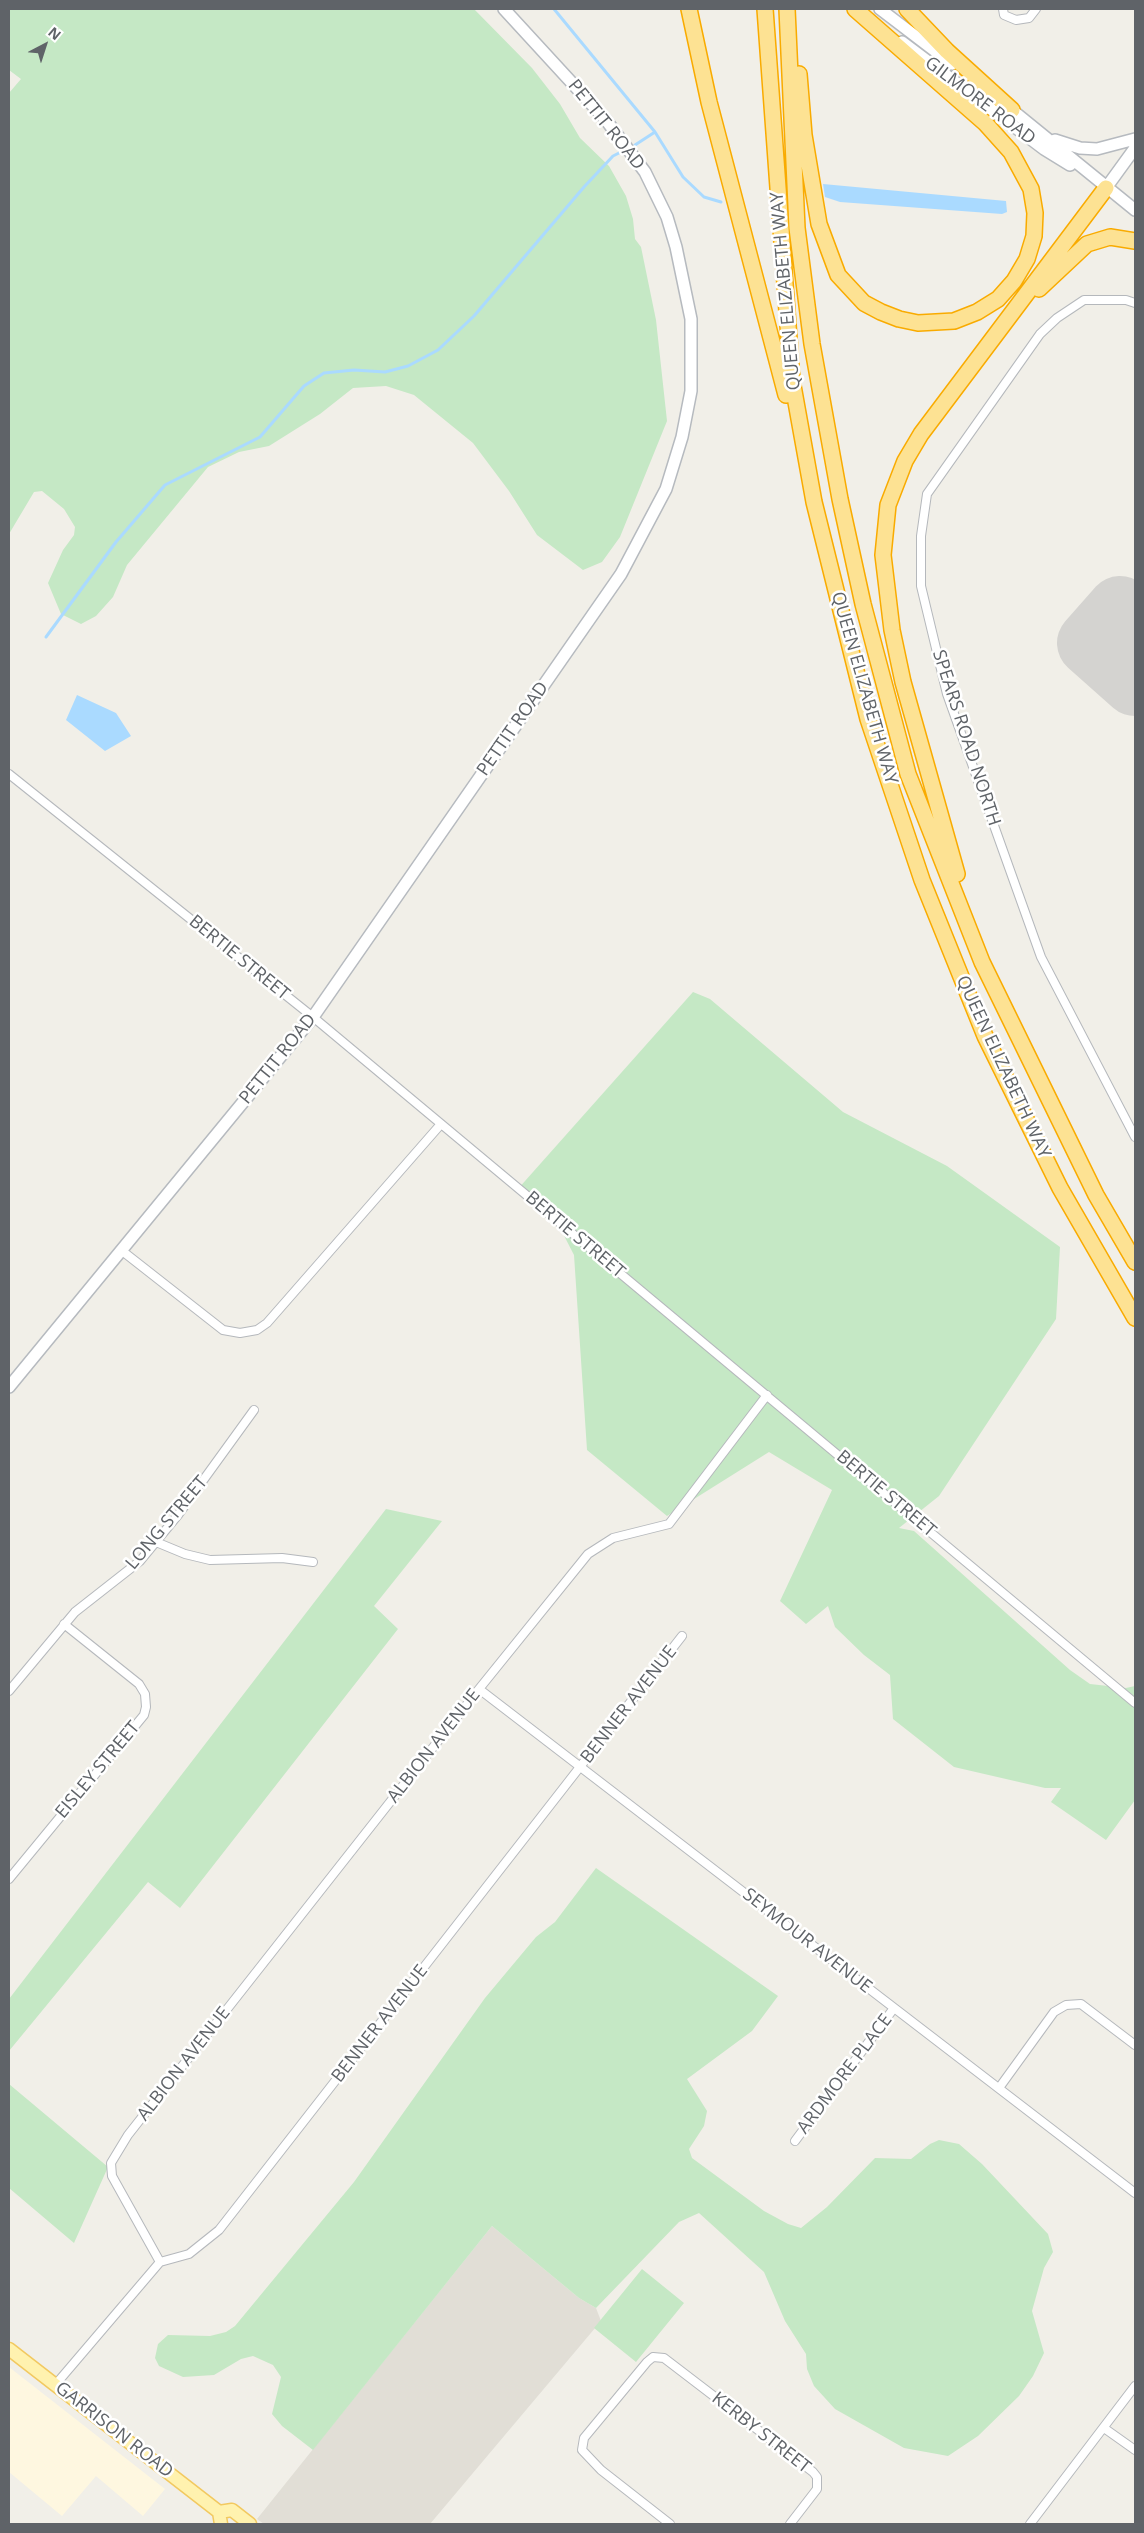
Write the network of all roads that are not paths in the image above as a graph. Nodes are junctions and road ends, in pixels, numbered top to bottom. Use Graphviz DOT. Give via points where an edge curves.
graph roads {
  1 [pos="504,9"];
  2 [pos="689,9"];
  3 [pos="765,9"];
  4 [pos="787,9"];
  5 [pos="793,9"];
  6 [pos="855,9"];
  7 [pos="858,9"];
  8 [pos="880,9"];
  9 [pos="907,9"];
  10 [pos="1003,9"];
  11 [pos="1036,9"];
  12 [pos="1012,110"];
  13 [pos="1044,135"];
  14 [pos="1135,139"];
  15 [pos="1135,148"];
  16 [pos="1106,188"];
  17 [pos="1135,210"];
  18 [pos="1135,240"];
  19 [pos="1135,303"];
  20 [pos="1005,321"];
  21 [pos="814,502"];
  22 [pos="9,774"];
  23 [pos="982,962"];
  24 [pos="313,1017"];
  25 [pos="441,1124"];
  26 [pos="1135,1137"];
  27 [pos="121,1250"];
  28 [pos="1135,1262"];
  29 [pos="1135,1318"];
  30 [pos="9,1387"];
  31 [pos="767,1395"];
  32 [pos="254,1410"];
  33 [pos="156,1542"];
  34 [pos="313,1562"];
  35 [pos="64,1624"];
  36 [pos="682,1636"];
  37 [pos="479,1689"];
  38 [pos="9,1691"];
  39 [pos="1135,1703"];
  40 [pos="581,1767"];
  41 [pos="9,1879"];
  42 [pos="894,2008"];
  43 [pos="1135,2045"];
  44 [pos="999,2088"];
  45 [pos="795,2141"];
  46 [pos="1135,2193"];
  47 [pos="160,2262"];
  48 [pos="9,2348"];
  49 [pos="56,2384"];
  50 [pos="1135,2386"];
  51 [pos="1104,2428"];
  52 [pos="1135,2450"];
  53 [pos="220,2518"];
  54 [pos="250,2524"];
  55 [pos="670,2524"];
  56 [pos="790,2524"];
  57 [pos="1030,2524"];
  1 -- 24 [label="street, PETTIT ROAD" via="606,120 645,172 667,217 676,246 691,319 691,391 682,437 666,489 621,574"];
  2 -- 21 [label="highway" via="709,102"];
  3 -- 21 [label="highway, QUEEN ELIZABETH WAY" via="792,380"];
  4 -- 23 [label="highway, QUEEN ELIZABETH WAY" via="797,228 812,344 840,499 863,604 908,774"];
  5 -- 6 [label="highway" via="807,153 819,224 838,274 864,303 899,319 918,323 954,321 998,299 1027,259 1034,236 1035,212 1030,190 1011,152 985,122"];
  7 -- 16 [label="street, GILMORE ROAD" via="1044,149"];
  8 -- 12 [label="street, GILMORE ROAD"];
  9 -- 12 [label="highway" via="947,51"];
  10 -- 11 [label="street" via="1004,14 1016,20 1029,18"];
  12 -- 13 [label="street, GILMORE ROAD"];
  13 -- 14 [label="street" via="1065,144 1097,149"];
  13 -- 16 [label="street, GILMORE ROAD"];
  15 -- 16 [label="street"];
  16 -- 17 [label="street, GILMORE ROAD"];
  16 -- 20 [label="highway"];
  18 -- 20 [label="highway" via="1110,237 1087,244"];
  19 -- 26 [label="street, SPEARS ROAD NORTH" via="1084,300 1040,334 927,494 920,586 947,694 1041,957"];
  20 -- 23 [label="highway" via="921,434 905,461 888,504 883,555 902,682"];
  21 -- 29 [label="highway, QUEEN ELIZABETH WAY" via="868,719 922,880 990,1045 1060,1188"];
  22 -- 24 [label="street, BERTIE STREET"];
  23 -- 28 [label="highway, QUEEN ELIZABETH WAY" via="1096,1195"];
  24 -- 25 [label="street, BERTIE STREET"];
  24 -- 27 [label="street, PETTIT ROAD"];
  25 -- 27 [label="street" via="267,1323 257,1330 240,1334 223,1330"];
  25 -- 31 [label="street, BERTIE STREET"];
  27 -- 30 [label="street, PETTIT ROAD"];
  31 -- 37 [label="street, ALBION AVENUE" via="669,1524 613,1538 588,1554"];
  31 -- 39 [label="street, BERTIE STREET"];
  32 -- 33 [label="street, LONG STREET"];
  33 -- 34 [label="street" via="210,1560 282,1558"];
  33 -- 35 [label="street, LONG STREET" via="140,1561"];
  35 -- 38 [label="street, LONG STREET"];
  35 -- 41 [label="street, EISLEY STREET" via="139,1684 145,1694 146,1707 144,1715"];
  36 -- 40 [label="street, BENNER AVENUE"];
  37 -- 40 [label="street, SEYMOUR AVENUE"];
  37 -- 47 [label="street, ALBION AVENUE" via="128,2135 112,2163 112,2176"];
  40 -- 42 [label="street, SEYMOUR AVENUE"];
  40 -- 47 [label="street, BENNER AVENUE" via="219,2230 189,2254"];
  42 -- 44 [label="street, SEYMOUR AVENUE"];
  42 -- 45 [label="street, ARDMORE PLACE"];
  43 -- 44 [label="street" via="1081,2004 1066,2005 1054,2012"];
  44 -- 46 [label="street, SEYMOUR AVENUE"];
  47 -- 49 [label="street"];
  48 -- 49 [label="main road, GARRISON ROAD"];
  49 -- 53 [label="main road, GARRISON ROAD"];
  50 -- 51 [label="street"];
  51 -- 52 [label="street"];
  51 -- 57 [label="street"];
  53 -- 54 [label="main road, GARRISON ROAD" via="232,2510"];
  55 -- 56 [label="street, KERBY STREET" via="589,2459 582,2444 647,2362 658,2357 664,2358 813,2472 818,2482 817,2489"];
}
